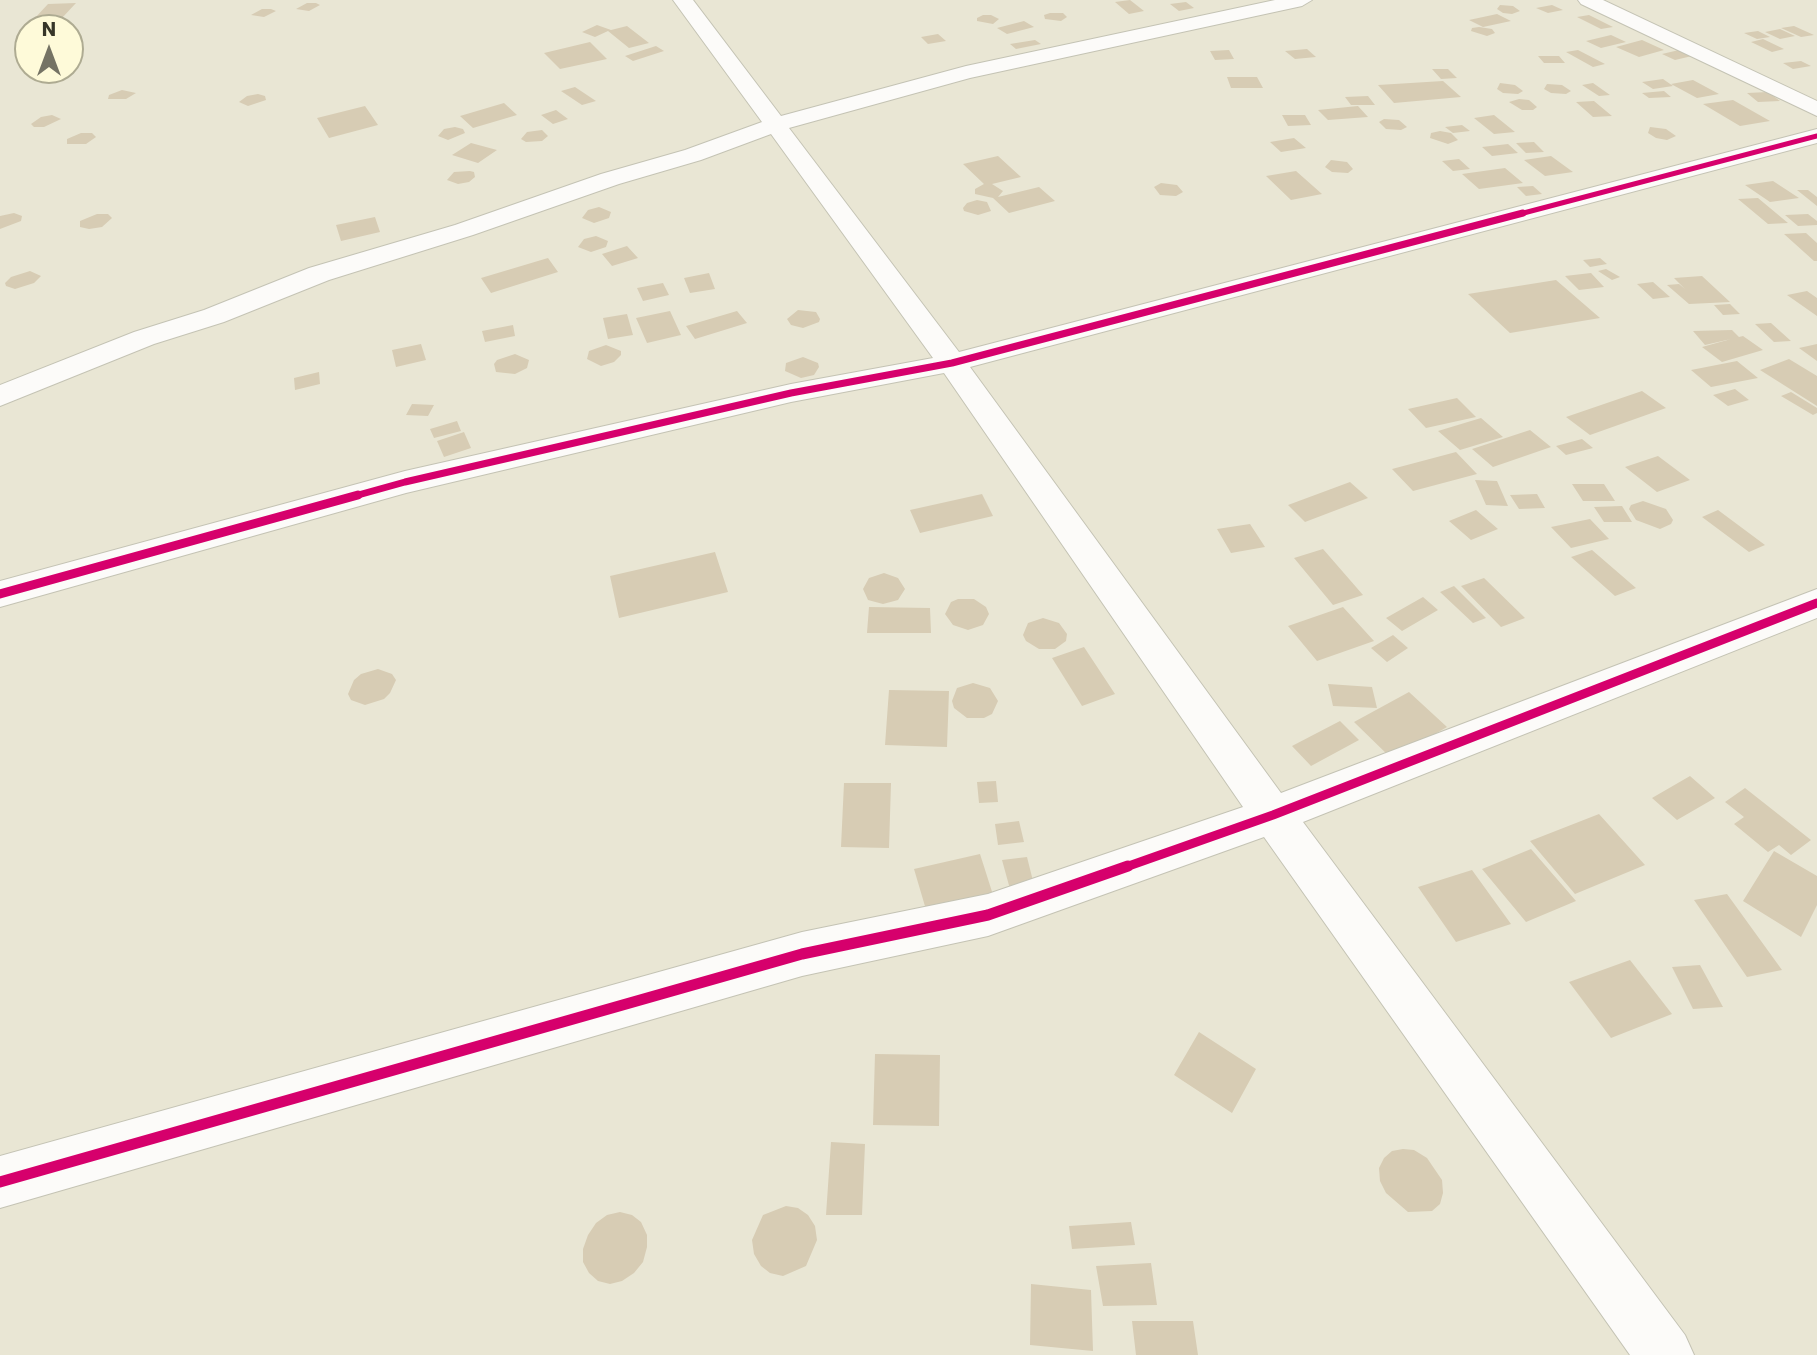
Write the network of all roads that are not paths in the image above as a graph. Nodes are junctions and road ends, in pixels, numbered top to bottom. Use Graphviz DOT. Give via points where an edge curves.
graph roads {
  1 [pos="684,0"];
  2 [pos="1302,0"];
  3 [pos="1588,0"];
  4 [pos="1817,109"];
  5 [pos="777,124"];
  6 [pos="1817,136"];
  7 [pos="952,363"];
  8 [pos="0,396"];
  9 [pos="0,594"];
  10 [pos="1817,603"];
  11 [pos="1273,815"];
  12 [pos="0,1182"];
  13 [pos="1665,1355"];
  1 -- 5 [label="street"];
  2 -- 5 [label="street" via="966,72"];
  3 -- 4 [label="street"];
  5 -- 7 [label="street"];
  5 -- 8 [label="street" via="319,274"];
  6 -- 7 [label="street"];
  7 -- 9 [label="street" via="791,393 405,482"];
  7 -- 11 [label="street"];
  10 -- 11 [label="street"];
  11 -- 12 [label="street" via="988,915 803,954"];
  11 -- 13 [label="street"];
}
